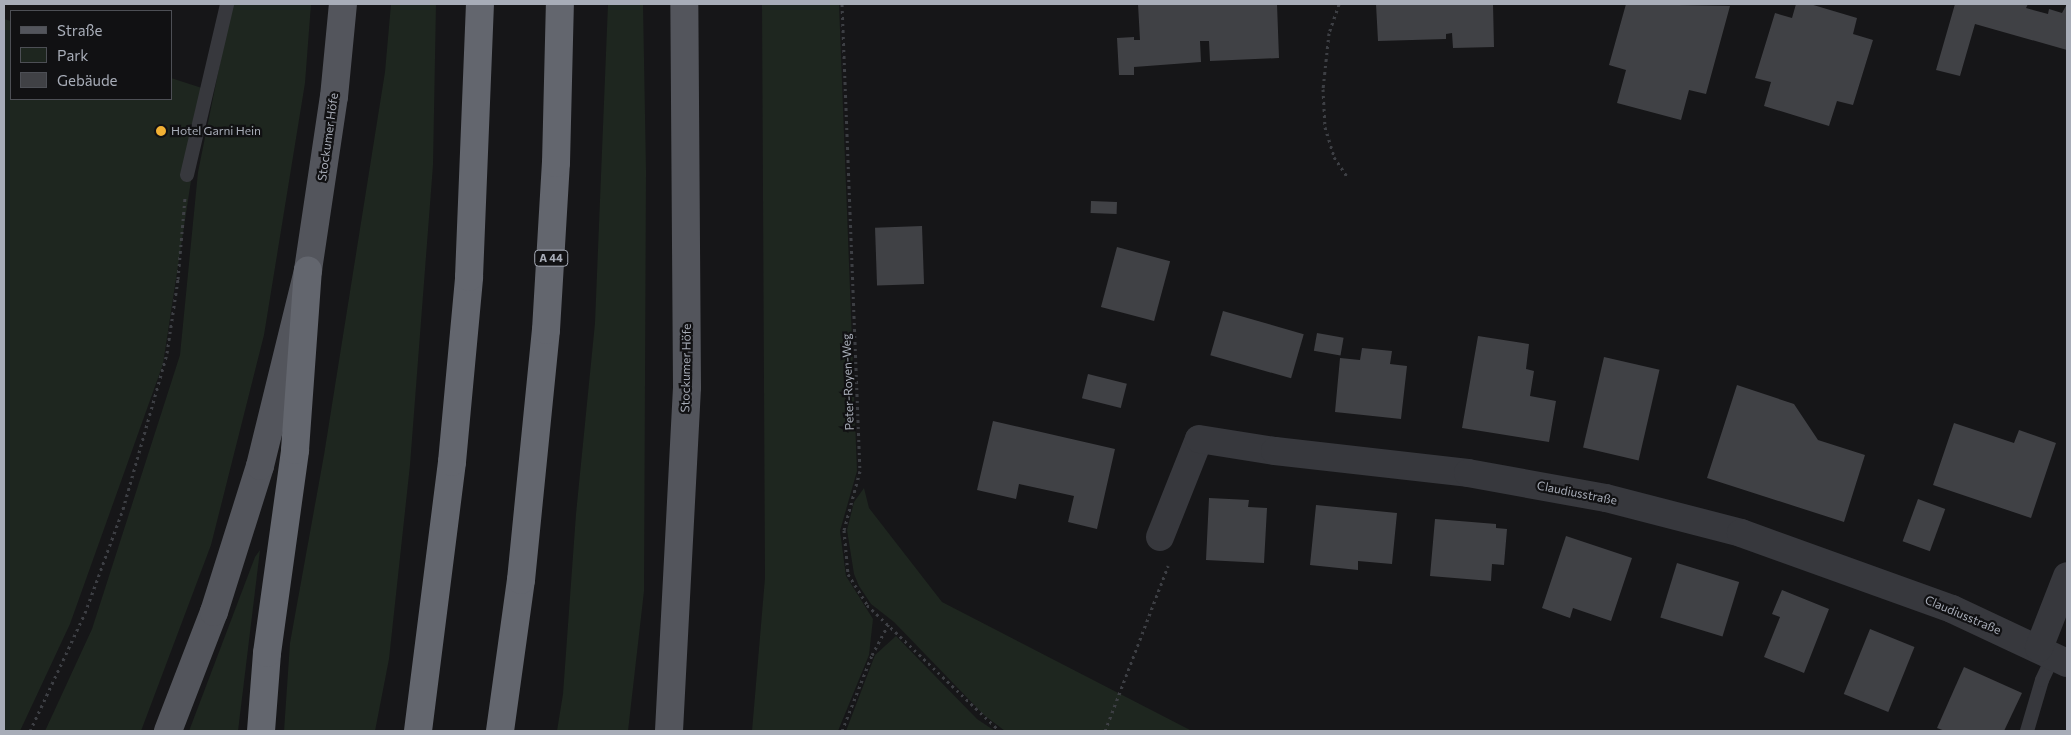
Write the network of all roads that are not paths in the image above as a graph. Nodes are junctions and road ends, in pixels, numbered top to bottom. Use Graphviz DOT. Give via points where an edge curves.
graph roads {
  1 [pos="227,4"];
  2 [pos="343,4"];
  3 [pos="480,4"];
  4 [pos="560,4"];
  5 [pos="684,4"];
  6 [pos="703,4"];
  7 [pos="684,44"];
  8 [pos="187,174"];
  9 [pos="308,270"];
  10 [pos="1160,537"];
  11 [pos="2067,576"];
  12 [pos="2053,656"];
  13 [pos="168,731"];
  14 [pos="261,731"];
  15 [pos="418,731"];
  16 [pos="500,731"];
  17 [pos="669,731"];
  18 [pos="2027,731"];
  1 -- 8 [label="lane"];
  2 -- 9 [label="main road, Stockumer Höfe" via="334,97"];
  3 -- 15 [label="highway" via="469,277 452,462"];
  4 -- 16 [label="highway, A 44" via="556,164 546,330 521,580"];
  5 -- 7 [label="main road, Stockumer Höfe"];
  6 -- 7 [label="main road"];
  7 -- 17 [label="main road, Stockumer Höfe" via="687,387"];
  9 -- 13 [label="main road, Stockumer Höfe" via="260,466 214,612"];
  9 -- 14 [label="highway" via="295,450 267,653"];
  10 -- 12 [label="street, Claudiusstraße" via="1199,438 1275,451 1468,473 1606,498 1741,534 1847,569 1952,609"];
  11 -- 12 [label="street"];
  12 -- 18 [label="lane" via="2042,680"];
}
